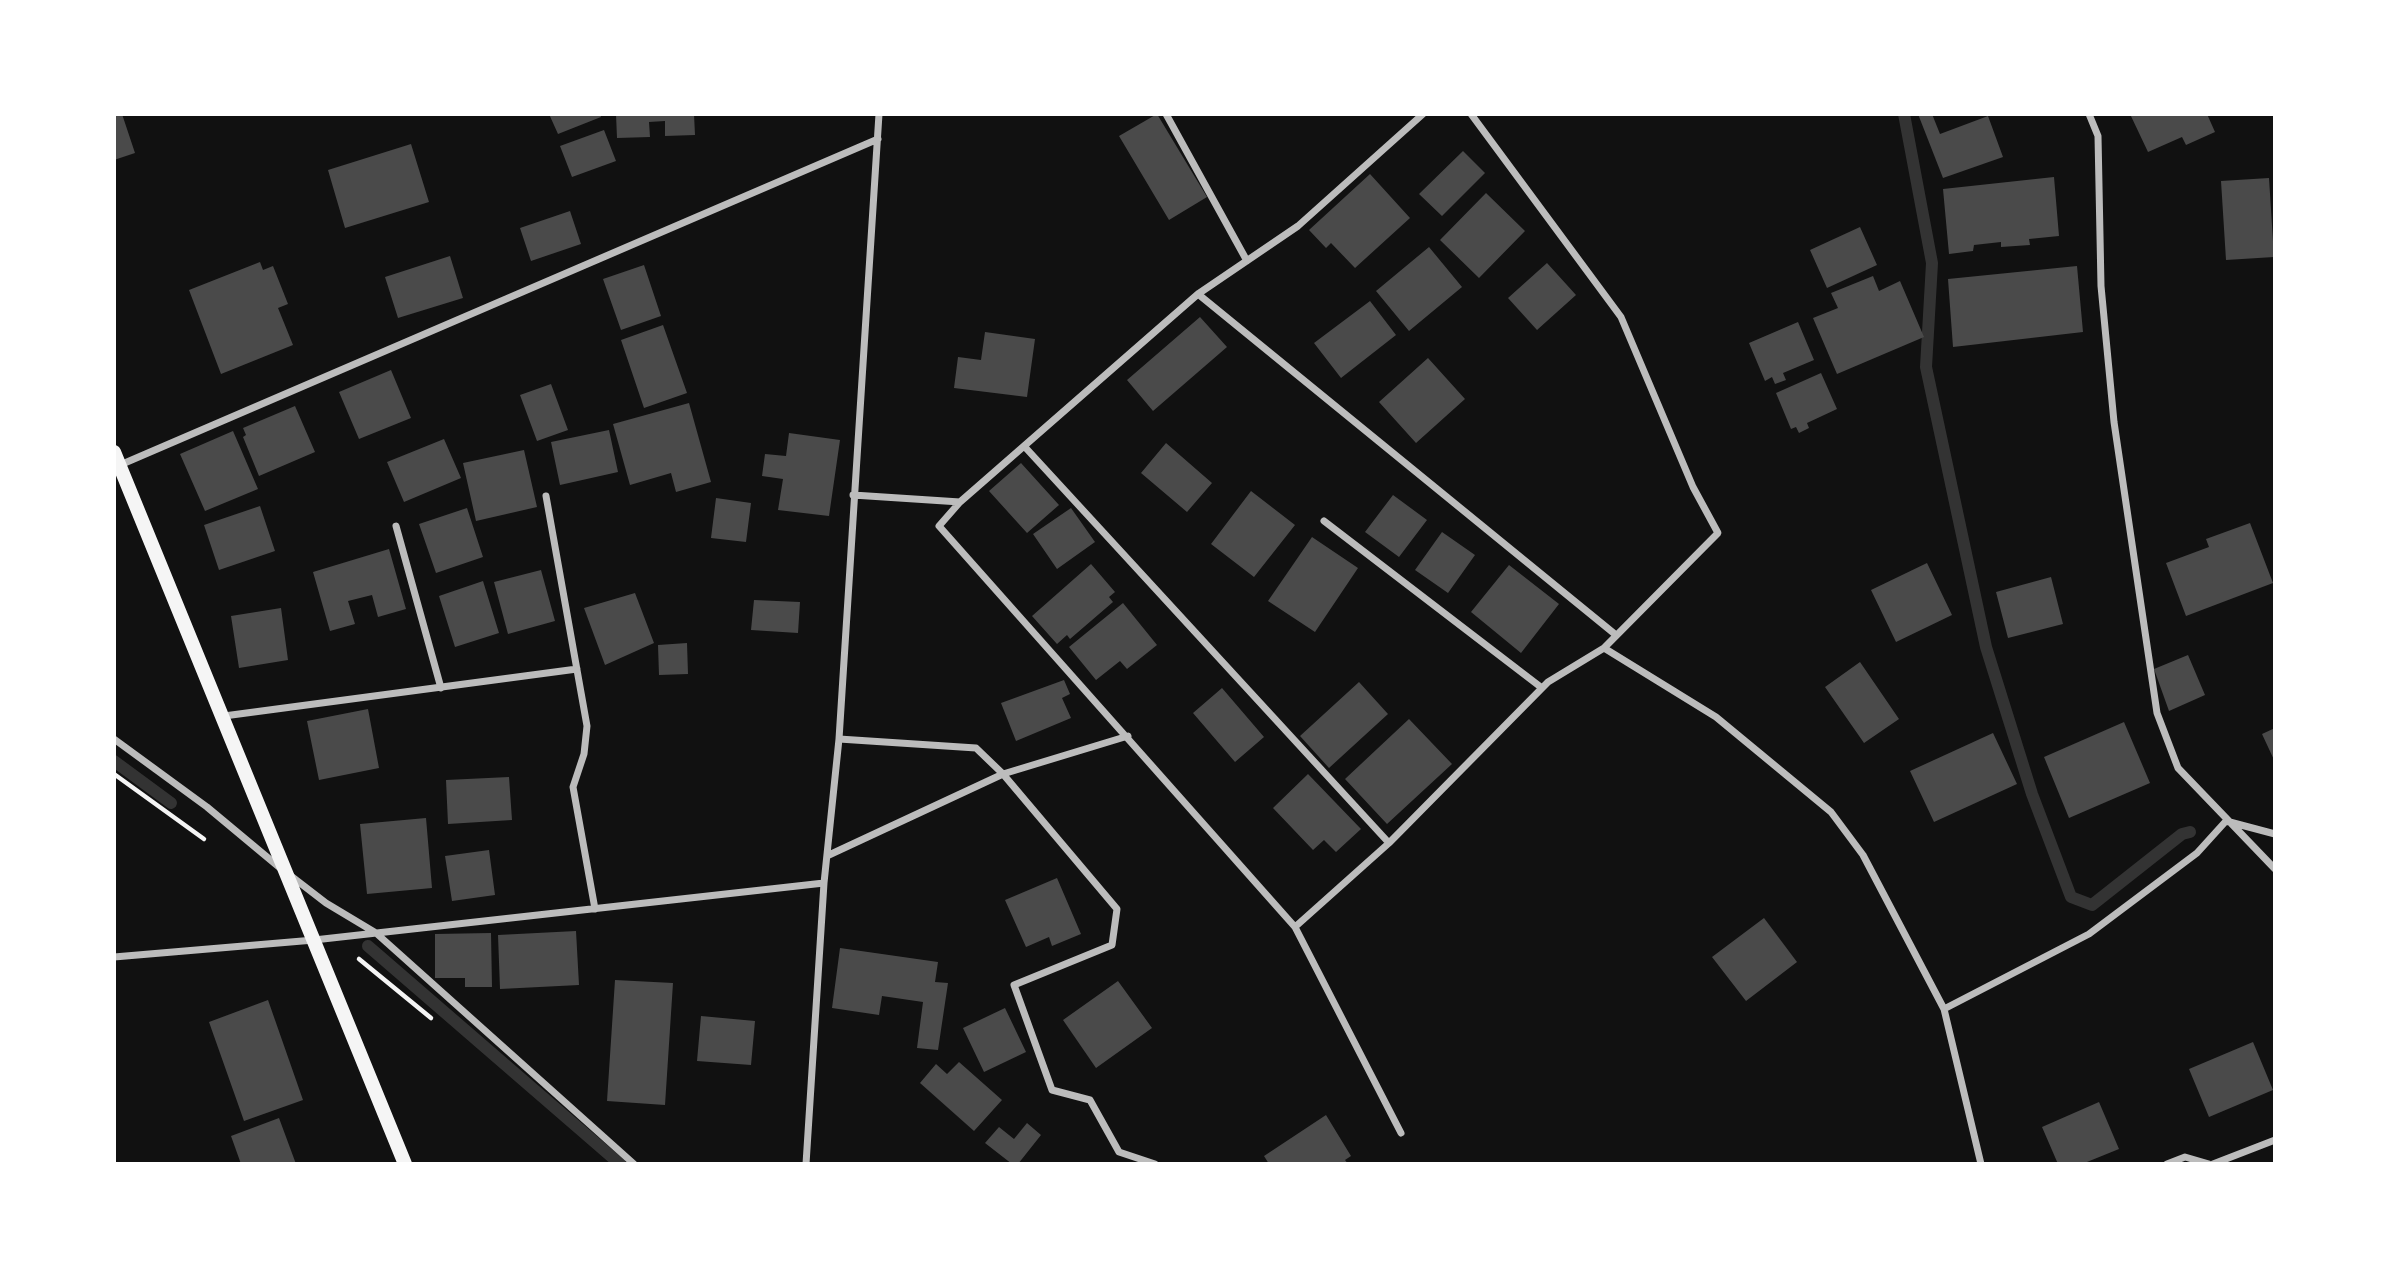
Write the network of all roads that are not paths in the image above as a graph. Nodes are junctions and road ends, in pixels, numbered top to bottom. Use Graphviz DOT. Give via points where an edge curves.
graph roads {
  1 [pos="880,114"];
  2 [pos="1166,114"];
  3 [pos="1423,114"];
  4 [pos="1471,114"];
  5 [pos="2089,114"];
  6 [pos="878,139"];
  7 [pos="1247,261"];
  8 [pos="1198,294"];
  9 [pos="1024,446"];
  10 [pos="117,466"];
  11 [pos="853,495"];
  12 [pos="546,496"];
  13 [pos="960,502"];
  14 [pos="1324,520"];
  15 [pos="396,526"];
  16 [pos="1616,635"];
  17 [pos="1604,648"];
  18 [pos="577,669"];
  19 [pos="441,688"];
  20 [pos="1542,688"];
  21 [pos="224,716"];
  22 [pos="1128,736"];
  23 [pos="114,739"];
  24 [pos="839,739"];
  25 [pos="1003,774"];
  26 [pos="2225,821"];
  27 [pos="2275,834"];
  28 [pos="1389,842"];
  29 [pos="830,855"];
  30 [pos="2275,869"];
  31 [pos="285,871"];
  32 [pos="824,883"];
  33 [pos="595,909"];
  34 [pos="1295,928"];
  35 [pos="376,933"];
  36 [pos="314,940"];
  37 [pos="114,957"];
  38 [pos="1944,1009"];
  39 [pos="1401,1133"];
  40 [pos="2275,1140"];
  41 [pos="405,1164"];
  42 [pos="634,1164"];
  43 [pos="806,1164"];
  44 [pos="1155,1164"];
  45 [pos="1981,1164"];
  46 [pos="2167,1164"];
  47 [pos="2211,1164"];
  1 -- 6 [label="street"];
  2 -- 7 [label="street"];
  3 -- 7 [label="street" via="1298,226"];
  4 -- 16 [label="street" via="1621,317 1693,486 1718,533"];
  5 -- 26 [label="street" via="2098,136 2101,286 2114,422 2157,713 2178,768"];
  6 -- 10 [label="street"];
  6 -- 11 [label="street"];
  7 -- 8 [label="street"];
  8 -- 9 [label="street"];
  8 -- 16 [label="street"];
  9 -- 13 [label="street"];
  9 -- 28 [label="street"];
  10 -- 21 [label="main road"];
  11 -- 13 [label="street"];
  11 -- 24 [label="street"];
  12 -- 18 [label="street"];
  13 -- 22 [label="street" via="939,526"];
  14 -- 20 [label="street"];
  15 -- 19 [label="street"];
  16 -- 17 [label="street"];
  17 -- 20 [label="street"];
  17 -- 38 [label="street" via="1716,717 1831,812 1863,855"];
  18 -- 19 [label="street"];
  18 -- 33 [label="street" via="587,726 573,787"];
  19 -- 21 [label="street"];
  20 -- 28 [label="street"];
  21 -- 31 [label="main road"];
  22 -- 25 [label="street"];
  22 -- 34 [label="street"];
  23 -- 31 [label="street"];
  24 -- 25 [label="street" via="976,748"];
  24 -- 29 [label="street"];
  25 -- 29 [label="street"];
  25 -- 44 [label="street" via="1117,909 1112,945 1014,985 1052,1090 1090,1100 1119,1152"];
  26 -- 27 [label="street"];
  26 -- 30 [label="street"];
  26 -- 38 [label="street" via="2197,853 2089,934"];
  28 -- 34 [label="street"];
  29 -- 32 [label="street"];
  31 -- 35 [label="street"];
  31 -- 36 [label="main road"];
  32 -- 33 [label="street"];
  32 -- 43 [label="street"];
  33 -- 35 [label="street"];
  34 -- 39 [label="street"];
  35 -- 36 [label="street"];
  35 -- 42 [label="street"];
  36 -- 37 [label="street"];
  36 -- 41 [label="main road"];
  38 -- 45 [label="street"];
  40 -- 47 [label="street"];
  46 -- 47 [label="street" via="2185,1157"];
}
